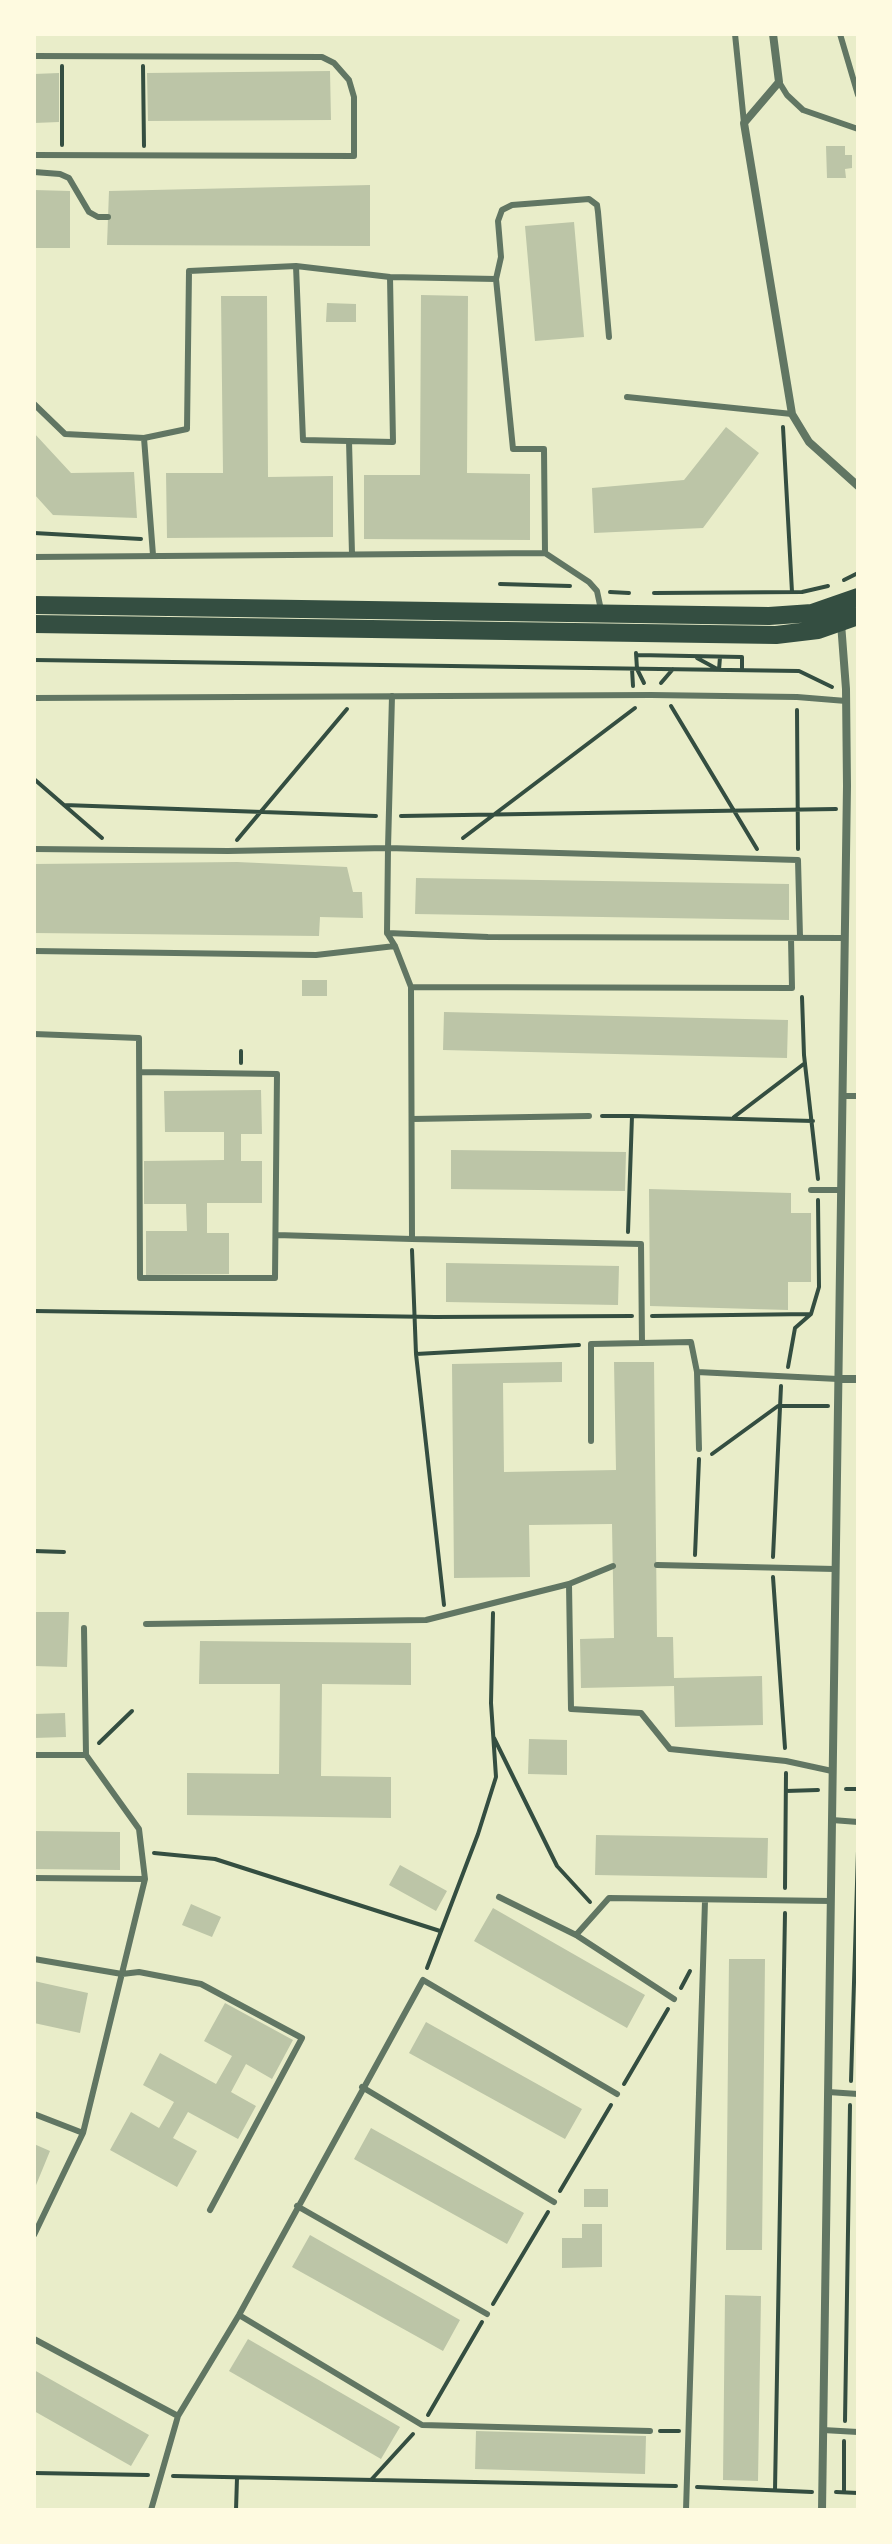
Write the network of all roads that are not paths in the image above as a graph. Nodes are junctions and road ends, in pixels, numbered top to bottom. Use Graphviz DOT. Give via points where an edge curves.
graph roads {
  1 [pos="735,34"];
  2 [pos="773,34"];
  3 [pos="840,34"];
  4 [pos="34,56"];
  5 [pos="779,82"];
  6 [pos="858,95"];
  7 [pos="744,123"];
  8 [pos="858,129"];
  9 [pos="34,155"];
  10 [pos="34,172"];
  11 [pos="108,217"];
  12 [pos="296,266"];
  13 [pos="390,277"];
  14 [pos="496,279"];
  15 [pos="609,337"];
  16 [pos="627,397"];
  17 [pos="34,404"];
  18 [pos="787,414"];
  19 [pos="144,438"];
  20 [pos="349,441"];
  21 [pos="858,486"];
  22 [pos="545,553"];
  23 [pos="352,554"];
  24 [pos="153,555"];
  25 [pos="34,557"];
  26 [pos="858,597"];
  27 [pos="34,605"];
  28 [pos="602,614"];
  29 [pos="846,615"];
  30 [pos="34,624"];
  31 [pos="392,696"];
  32 [pos="34,698"];
  33 [pos="846,701"];
  34 [pos="847,786"];
  35 [pos="858,787"];
  36 [pos="388,848"];
  37 [pos="34,849"];
  38 [pos="387,933"];
  39 [pos="800,937"];
  40 [pos="791,938"];
  41 [pos="844,938"];
  42 [pos="395,946"];
  43 [pos="34,951"];
  44 [pos="411,987"];
  45 [pos="34,1034"];
  46 [pos="140,1072"];
  47 [pos="842,1096"];
  48 [pos="858,1096"];
  49 [pos="589,1116"];
  50 [pos="412,1119"];
  51 [pos="815,1190"];
  52 [pos="841,1190"];
  53 [pos="276,1235"];
  54 [pos="412,1239"];
  55 [pos="642,1343"];
  56 [pos="697,1372"];
  57 [pos="838,1379"];
  58 [pos="858,1379"];
  59 [pos="591,1441"];
  60 [pos="699,1449"];
  61 [pos="657,1565"];
  62 [pos="613,1566"];
  63 [pos="835,1569"];
  64 [pos="569,1584"];
  65 [pos="146,1624"];
  66 [pos="84,1628"];
  67 [pos="34,1755"];
  68 [pos="86,1755"];
  69 [pos="832,1771"];
  70 [pos="832,1820"];
  71 [pos="858,1822"];
  72 [pos="34,1878"];
  73 [pos="145,1879"];
  74 [pos="499,1897"];
  75 [pos="705,1901"];
  76 [pos="831,1901"];
  77 [pos="576,1935"];
  78 [pos="34,1959"];
  79 [pos="122,1974"];
  80 [pos="674,1999"];
  81 [pos="362,2087"];
  82 [pos="828,2092"];
  83 [pos="854,2093"];
  84 [pos="617,2094"];
  85 [pos="34,2114"];
  86 [pos="83,2133"];
  87 [pos="554,2202"];
  88 [pos="297,2206"];
  89 [pos="210,2210"];
  90 [pos="34,2235"];
  91 [pos="487,2314"];
  92 [pos="239,2315"];
  93 [pos="34,2339"];
  94 [pos="178,2416"];
  95 [pos="823,2430"];
  96 [pos="650,2431"];
  97 [pos="858,2432"];
  98 [pos="151,2510"];
  99 [pos="686,2510"];
  100 [pos="822,2510"];
  1 -- 7 [label="lane"];
  2 -- 5 [label="street"];
  3 -- 6 [label="lane"];
  4 -- 9 [label="lane" via="326,58 349,80 354,97 354,156"];
  5 -- 7 [label="street"];
  5 -- 8 [label="lane" via="803,110"];
  7 -- 18 [label="street"];
  10 -- 11 [label="lane" via="69,178 89,212"];
  12 -- 13 [label="lane"];
  12 -- 19 [label="lane" via="189,271 187,429"];
  12 -- 20 [label="lane" via="303,440"];
  13 -- 14 [label="lane"];
  13 -- 20 [label="lane" via="393,442"];
  14 -- 15 [label="lane" via="502,210 589,199 597,205"];
  14 -- 22 [label="lane" via="513,449 544,449"];
  16 -- 18 [label="lane"];
  17 -- 19 [label="lane" via="65,434"];
  18 -- 21 [label="street"];
  19 -- 24 [label="lane"];
  20 -- 23 [label="lane"];
  22 -- 23 [label="lane"];
  22 -- 28 [label="lane" via="589,582 597,591"];
  23 -- 24 [label="lane"];
  24 -- 25 [label="lane"];
  26 -- 29 [label="main road"];
  27 -- 28 [label="main road"];
  28 -- 29 [label="main road"];
  29 -- 30 [label="main road" via="818,630 776,635"];
  29 -- 33 [label="street"];
  31 -- 32 [label="lane"];
  31 -- 33 [label="lane" via="665,695"];
  31 -- 36 [label="lane"];
  33 -- 34 [label="street"];
  34 -- 35 [label="street"];
  34 -- 41 [label="street"];
  36 -- 37 [label="lane"];
  36 -- 38 [label="lane"];
  36 -- 39 [label="lane" via="798,860"];
  38 -- 40 [label="lane"];
  38 -- 42 [label="lane"];
  39 -- 40 [label="lane"];
  39 -- 41 [label="lane"];
  40 -- 44 [label="lane" via="792,988"];
  41 -- 47 [label="street"];
  42 -- 43 [label="lane" via="316,955"];
  42 -- 44 [label="lane"];
  44 -- 50 [label="lane"];
  45 -- 46 [label="lane" via="139,1038"];
  46 -- 53 [label="lane" via="277,1074"];
  46 -- 53 [label="lane" via="140,1278 275,1278"];
  47 -- 48 [label="lane"];
  47 -- 52 [label="street"];
  49 -- 50 [label="lane"];
  50 -- 54 [label="lane"];
  51 -- 52 [label="lane"];
  52 -- 57 [label="street"];
  53 -- 54 [label="lane"];
  54 -- 55 [label="lane" via="641,1244"];
  55 -- 56 [label="lane" via="691,1342"];
  55 -- 59 [label="lane" via="591,1344"];
  56 -- 57 [label="lane"];
  56 -- 60 [label="lane"];
  57 -- 58 [label="street"];
  57 -- 63 [label="street"];
  61 -- 63 [label="lane"];
  62 -- 64 [label="lane"];
  63 -- 69 [label="street"];
  64 -- 65 [label="lane" via="426,1620"];
  64 -- 69 [label="lane" via="571,1709 641,1713 670,1749"];
  66 -- 68 [label="lane"];
  67 -- 68 [label="lane"];
  68 -- 73 [label="lane" via="139,1829"];
  69 -- 70 [label="street"];
  70 -- 71 [label="lane"];
  70 -- 76 [label="street"];
  72 -- 73 [label="lane"];
  73 -- 79 [label="lane"];
  74 -- 77 [label="lane"];
  75 -- 76 [label="lane"];
  75 -- 77 [label="lane" via="609,1898"];
  75 -- 99 [label="lane"];
  76 -- 82 [label="street"];
  77 -- 80 [label="lane"];
  78 -- 79 [label="lane"];
  79 -- 86 [label="lane"];
  79 -- 89 [label="lane" via="139,1972 201,1984 302,2038"];
  81 -- 84 [label="lane" via="423,1980"];
  81 -- 87 [label="lane"];
  81 -- 88 [label="lane"];
  82 -- 83 [label="lane"];
  82 -- 95 [label="street"];
  85 -- 86 [label="lane"];
  86 -- 90 [label="lane"];
  88 -- 91 [label="lane"];
  88 -- 92 [label="lane"];
  92 -- 94 [label="lane"];
  92 -- 96 [label="lane" via="422,2425"];
  93 -- 94 [label="lane"];
  94 -- 98 [label="lane"];
  95 -- 97 [label="lane"];
  95 -- 100 [label="street"];
}
